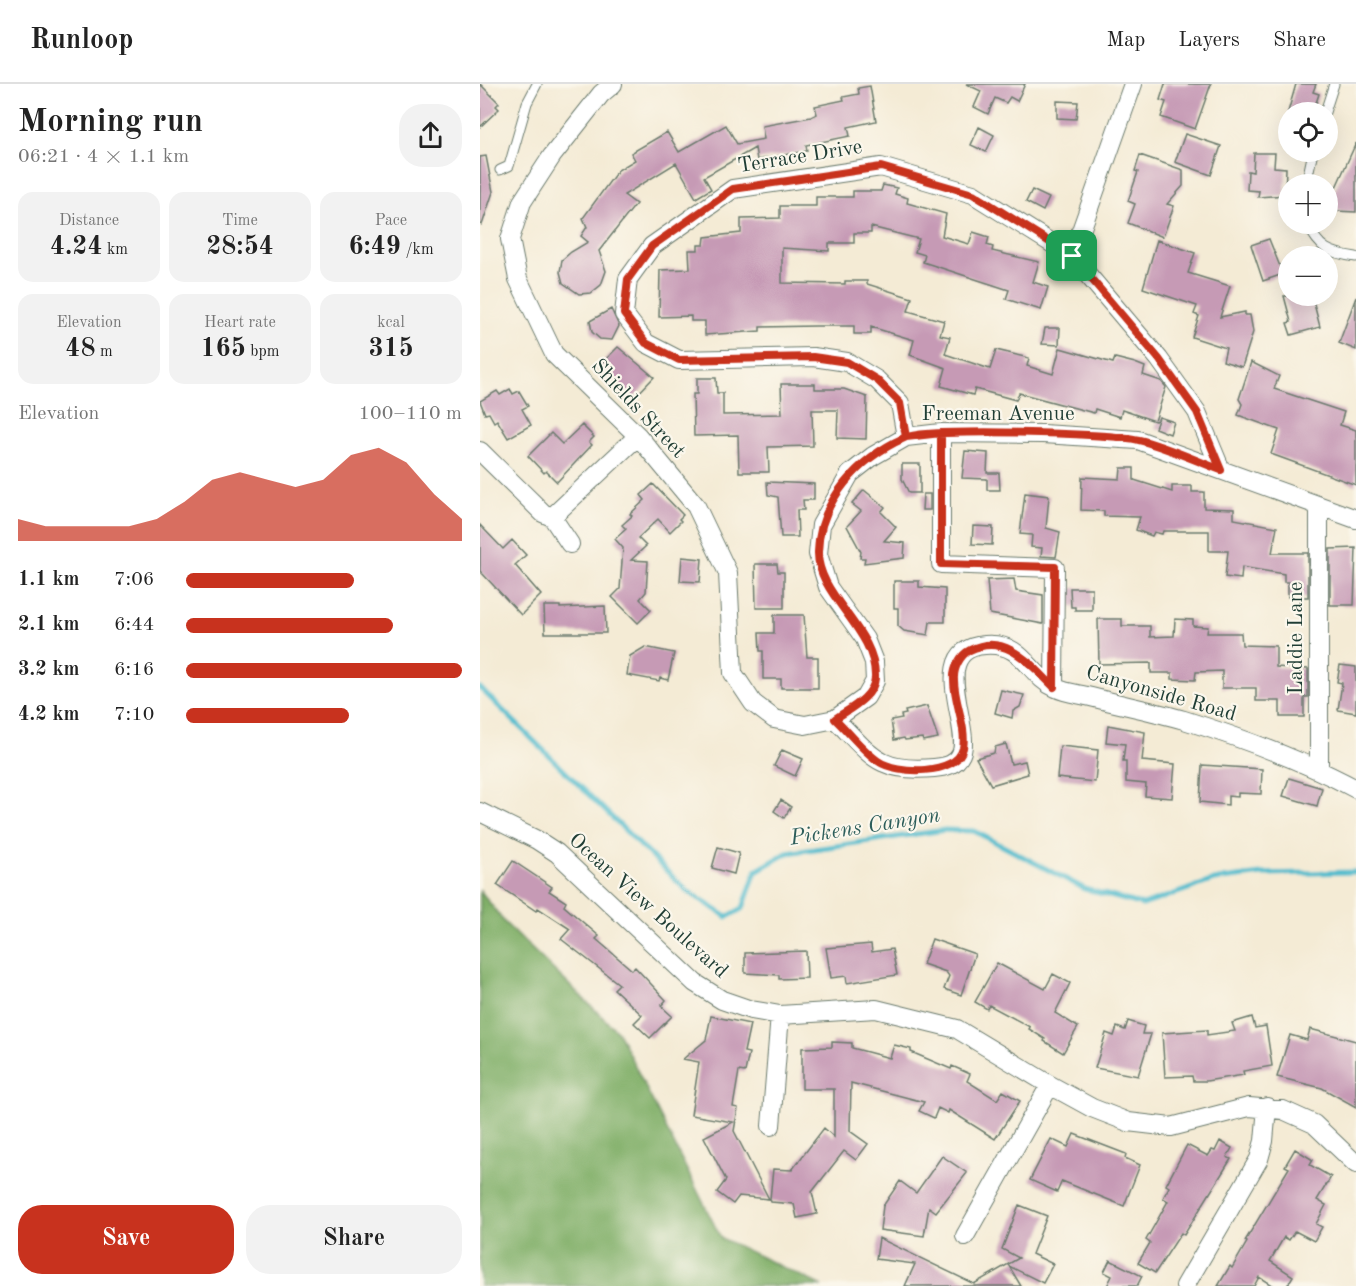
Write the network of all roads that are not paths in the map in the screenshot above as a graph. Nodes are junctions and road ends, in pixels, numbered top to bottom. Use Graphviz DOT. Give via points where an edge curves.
graph roads {
  1 [pos="537,84"];
  2 [pos="613,84"];
  3 [pos="1133,84"];
  4 [pos="1334,84"];
  5 [pos="1328,102"];
  6 [pos="500,170"];
  7 [pos="1312,234"];
  8 [pos="1072,256"];
  9 [pos="1356,257"];
  10 [pos="941,433"];
  11 [pos="638,436"];
  12 [pos="906,437"];
  13 [pos="480,451"];
  14 [pos="1221,470"];
  15 [pos="1319,506"];
  16 [pos="552,517"];
  17 [pos="1356,519"];
  18 [pos="570,544"];
  19 [pos="1054,687"];
  20 [pos="835,719"];
  21 [pos="1319,769"];
  22 [pos="1356,789"];
  23 [pos="480,812"];
  24 [pos="780,1015"];
  25 [pos="1050,1085"];
  26 [pos="1267,1107"];
  27 [pos="771,1126"];
  28 [pos="1356,1164"];
  29 [pos="965,1236"];
  30 [pos="1185,1286"];
  1 -- 6 [label="lane" via="509,166"];
  2 -- 11 [label="street, Shields Street" via="552,156 522,202 510,239 518,279 554,354"];
  3 -- 8 [label="street"];
  4 -- 5 [label="lane"];
  7 -- 9 [label="lane" via="1331,253"];
  8 -- 12 [label="street, Terrace Drive" via="973,194 881,167 733,189 652,246 628,279 624,314 646,343 679,360 813,357 847,362 877,380 900,403"];
  8 -- 14 [label="street, Terrace Drive" via="1159,359 1197,412"];
  10 -- 12 [label="street, Freeman Avenue"];
  10 -- 14 [label="street, Freeman Avenue" via="1138,440"];
  10 -- 19 [label="street" via="941,564 1055,567"];
  11 -- 16 [label="street"];
  11 -- 20 [label="street, Shields Street" via="696,506 728,573 733,673 753,703 774,719 805,725"];
  12 -- 20 [label="street, Freeman Avenue" via="850,474 821,525 818,554 828,586 865,639 874,662 875,681 866,697"];
  13 -- 16 [label="street" via="543,513"];
  14 -- 15 [label="street, Freeman Avenue"];
  15 -- 17 [label="street, Freeman Avenue"];
  15 -- 21 [label="street, Laddie Lane"];
  16 -- 18 [label="street"];
  19 -- 20 [label="street, Canyonside Road" via="1017,652 999,645 982,645 967,651 953,677 963,746 957,761 939,767 889,767 877,761"];
  19 -- 21 [label="street, Canyonside Road" via="1184,720"];
  21 -- 22 [label="street, Canyonside Road"];
  23 -- 24 [label="street, Ocean View Boulevard" via="558,853 695,983 722,1000"];
  24 -- 25 [label="street, Ocean View Boulevard" via="876,1009 911,1017 957,1029"];
  24 -- 27 [label="street"];
  25 -- 26 [label="street, Ocean View Boulevard" via="1110,1116 1148,1126 1181,1126 1232,1110"];
  25 -- 29 [label="street"];
  26 -- 28 [label="street, Ocean View Boulevard" via="1301,1116"];
  26 -- 30 [label="street" via="1259,1159"];
}
